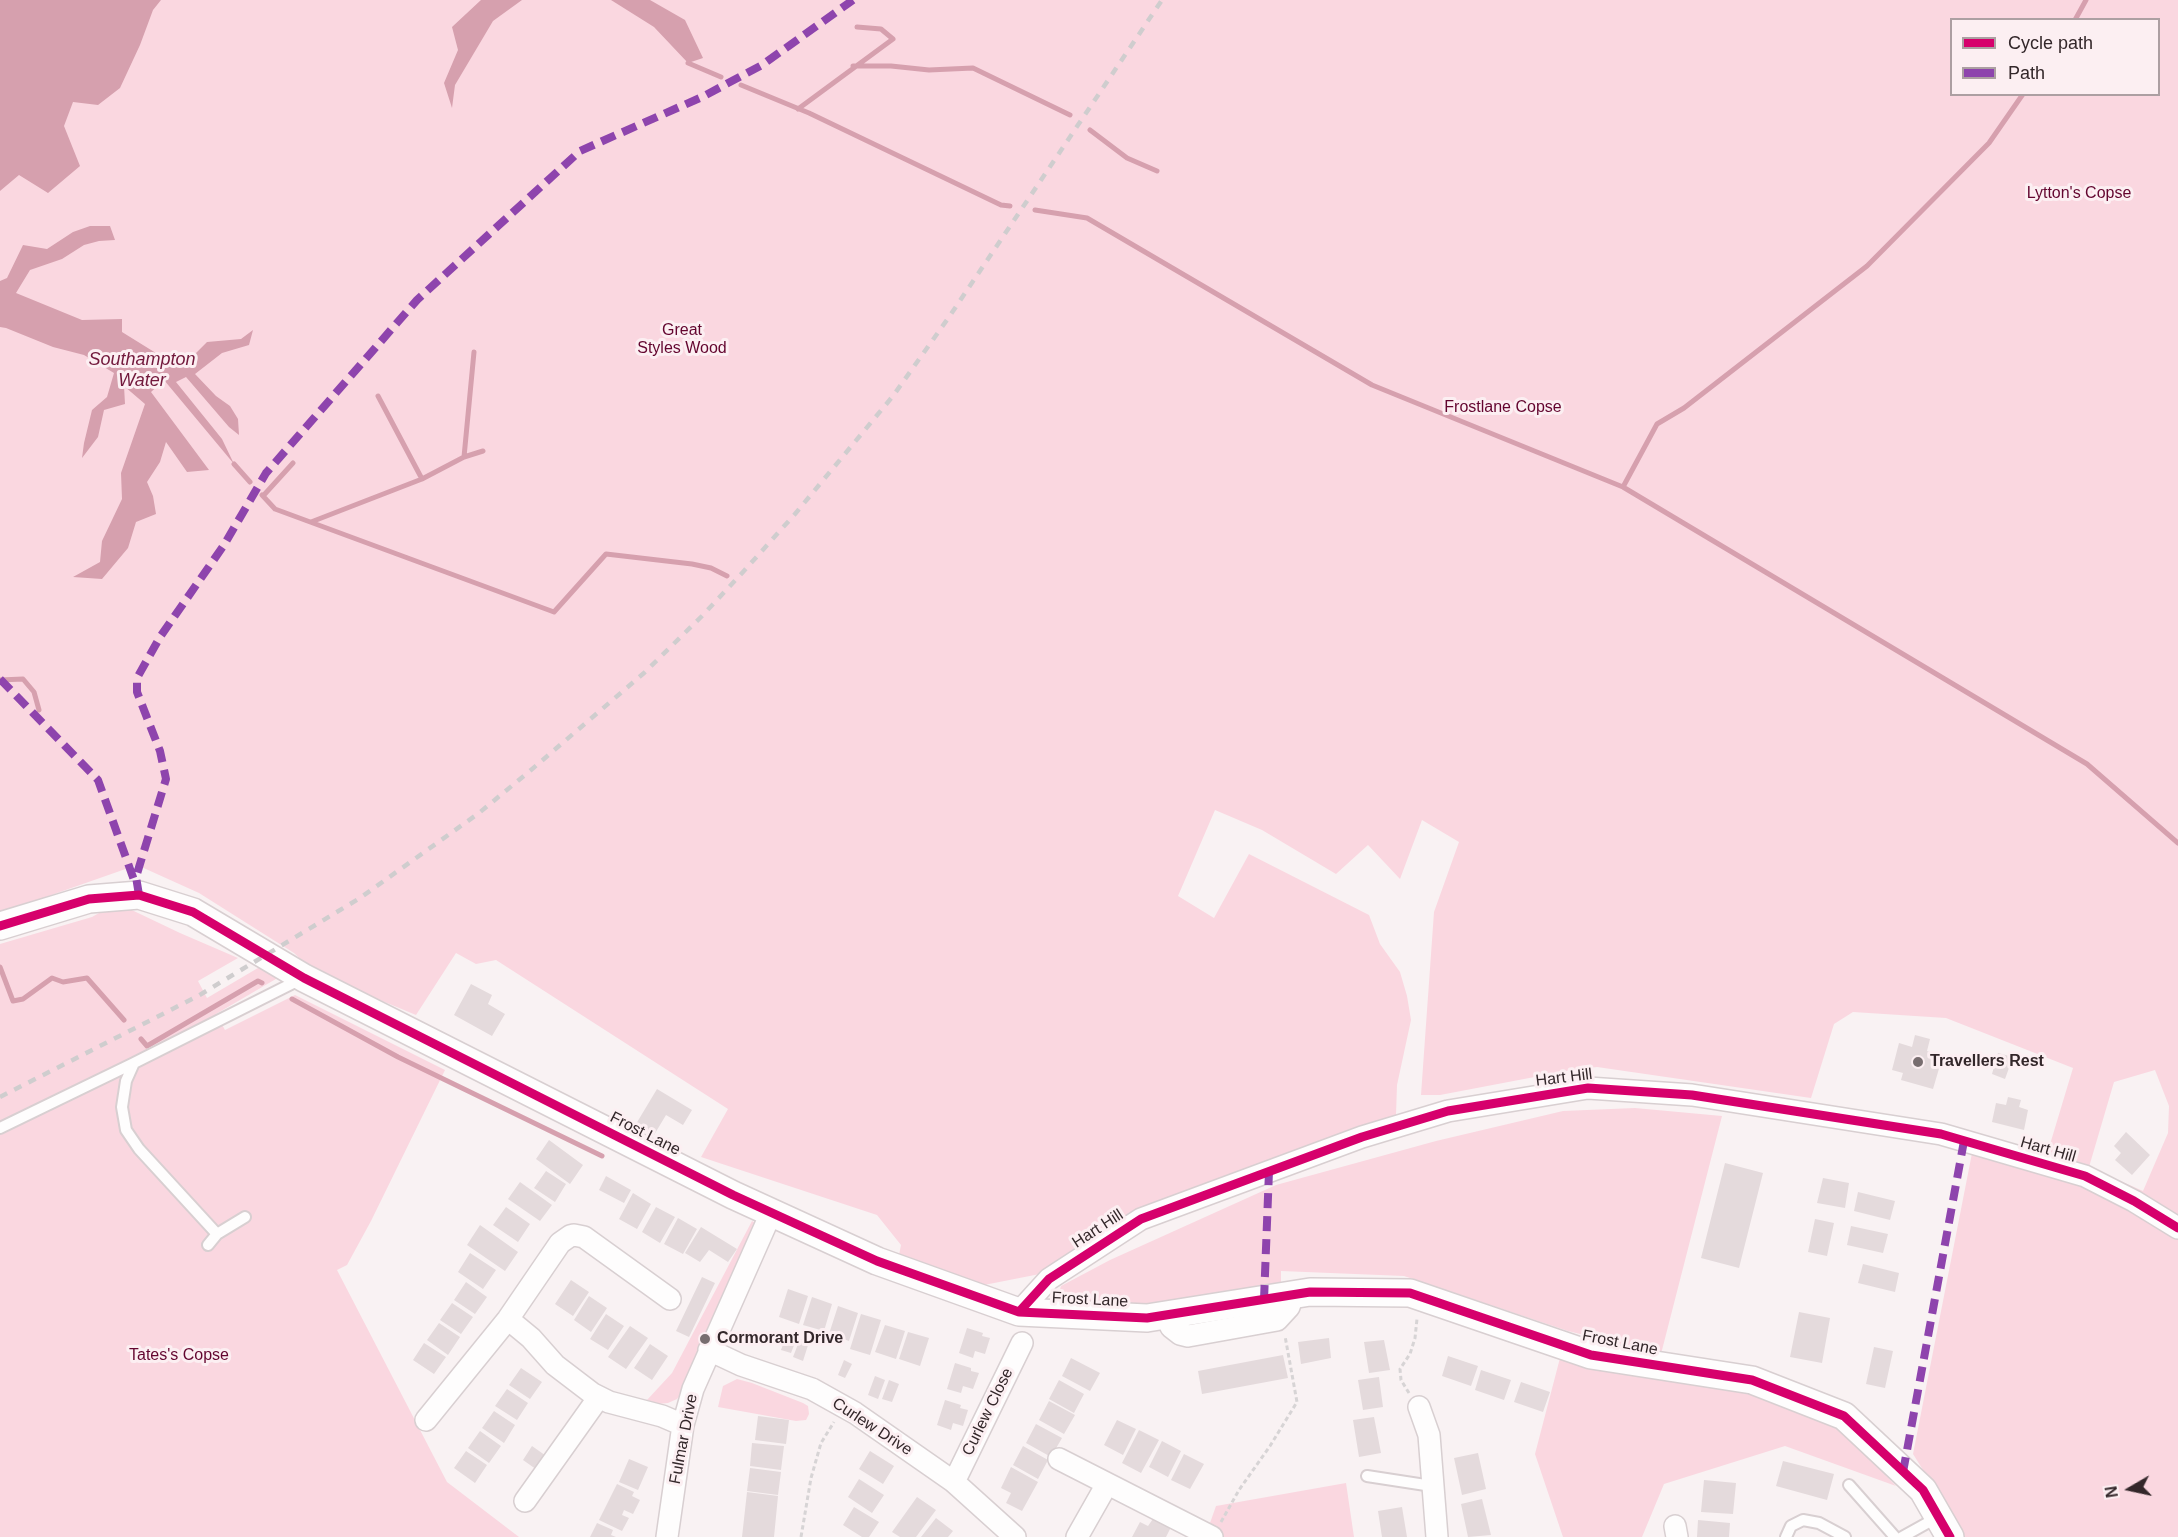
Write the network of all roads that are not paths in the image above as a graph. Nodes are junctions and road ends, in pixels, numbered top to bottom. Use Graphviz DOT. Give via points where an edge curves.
graph roads {
  1 [pos="0,926"];
  2 [pos="304,978"];
  3 [pos="134,1063"];
  4 [pos="0,1128"];
  5 [pos="771,1213"];
  6 [pos="245,1217"];
  7 [pos="2178,1228"];
  8 [pos="217,1234"];
  9 [pos="208,1245"];
  10 [pos="670,1299"];
  11 [pos="1019,1312"];
  12 [pos="508,1319"];
  13 [pos="1022,1343"];
  14 [pos="709,1350"];
  15 [pos="599,1397"];
  16 [pos="1419,1407"];
  17 [pos="426,1420"];
  18 [pos="683,1425"];
  19 [pos="1059,1459"];
  20 [pos="1367,1476"];
  21 [pos="954,1482"];
  22 [pos="1107,1484"];
  23 [pos="1850,1485"];
  24 [pos="1432,1486"];
  25 [pos="525,1501"];
  26 [pos="1944,1527"];
  27 [pos="1215,1532"];
  28 [pos="668,1537"];
  29 [pos="1015,1537"];
  30 [pos="1077,1537"];
  31 [pos="1437,1537"];
  32 [pos="1786,1537"];
  33 [pos="1845,1537"];
  34 [pos="1895,1537"];
  35 [pos="1902,1537"];
  1 -- 2 [label="street, Frost Lane" via="89,899 139,895 193,912"];
  2 -- 3 [label="lane"];
  2 -- 5 [label="street, Frost Lane"];
  3 -- 4 [label="lane"];
  3 -- 8 [label="lane" via="122,1107 126,1130"];
  5 -- 11 [label="street, Frost Lane" via="877,1260"];
  5 -- 14 [label="street, Fulmar Drive"];
  6 -- 8 [label="lane"];
  7 -- 11 [label="street, Hart Hill" via="2085,1176 1941,1134 1692,1095 1588,1088 1448,1111 1362,1137 1141,1219 1049,1279"];
  8 -- 9 [label="lane"];
  10 -- 12 [label="street" via="589,1240 574,1235 560,1243"];
  11 -- 26 [label="street, Frost Lane" via="1147,1318 1287,1306 1310,1293 1410,1293 1591,1355 1752,1380 1844,1416 1923,1490"];
  12 -- 15 [label="street" via="568,1376"];
  12 -- 17 [label="street"];
  13 -- 21 [label="street, Curlew Close"];
  14 -- 18 [label="street, Fulmar Drive"];
  14 -- 21 [label="street, Curlew Drive" via="812,1389 880,1429"];
  15 -- 18 [label="street"];
  15 -- 25 [label="street"];
  16 -- 24 [label="street" via="1430,1435"];
  18 -- 28 [label="street, Fulmar Drive"];
  19 -- 22 [label="street"];
  20 -- 24 [label="lane"];
  21 -- 29 [label="street, Curlew Drive"];
  22 -- 27 [label="street"];
  22 -- 30 [label="street"];
  23 -- 34 [label="lane"];
  24 -- 31 [label="street"];
  26 -- 35 [label="lane"];
  32 -- 33 [label="lane" via="1791,1526 1803,1520 1820,1523"];
}
